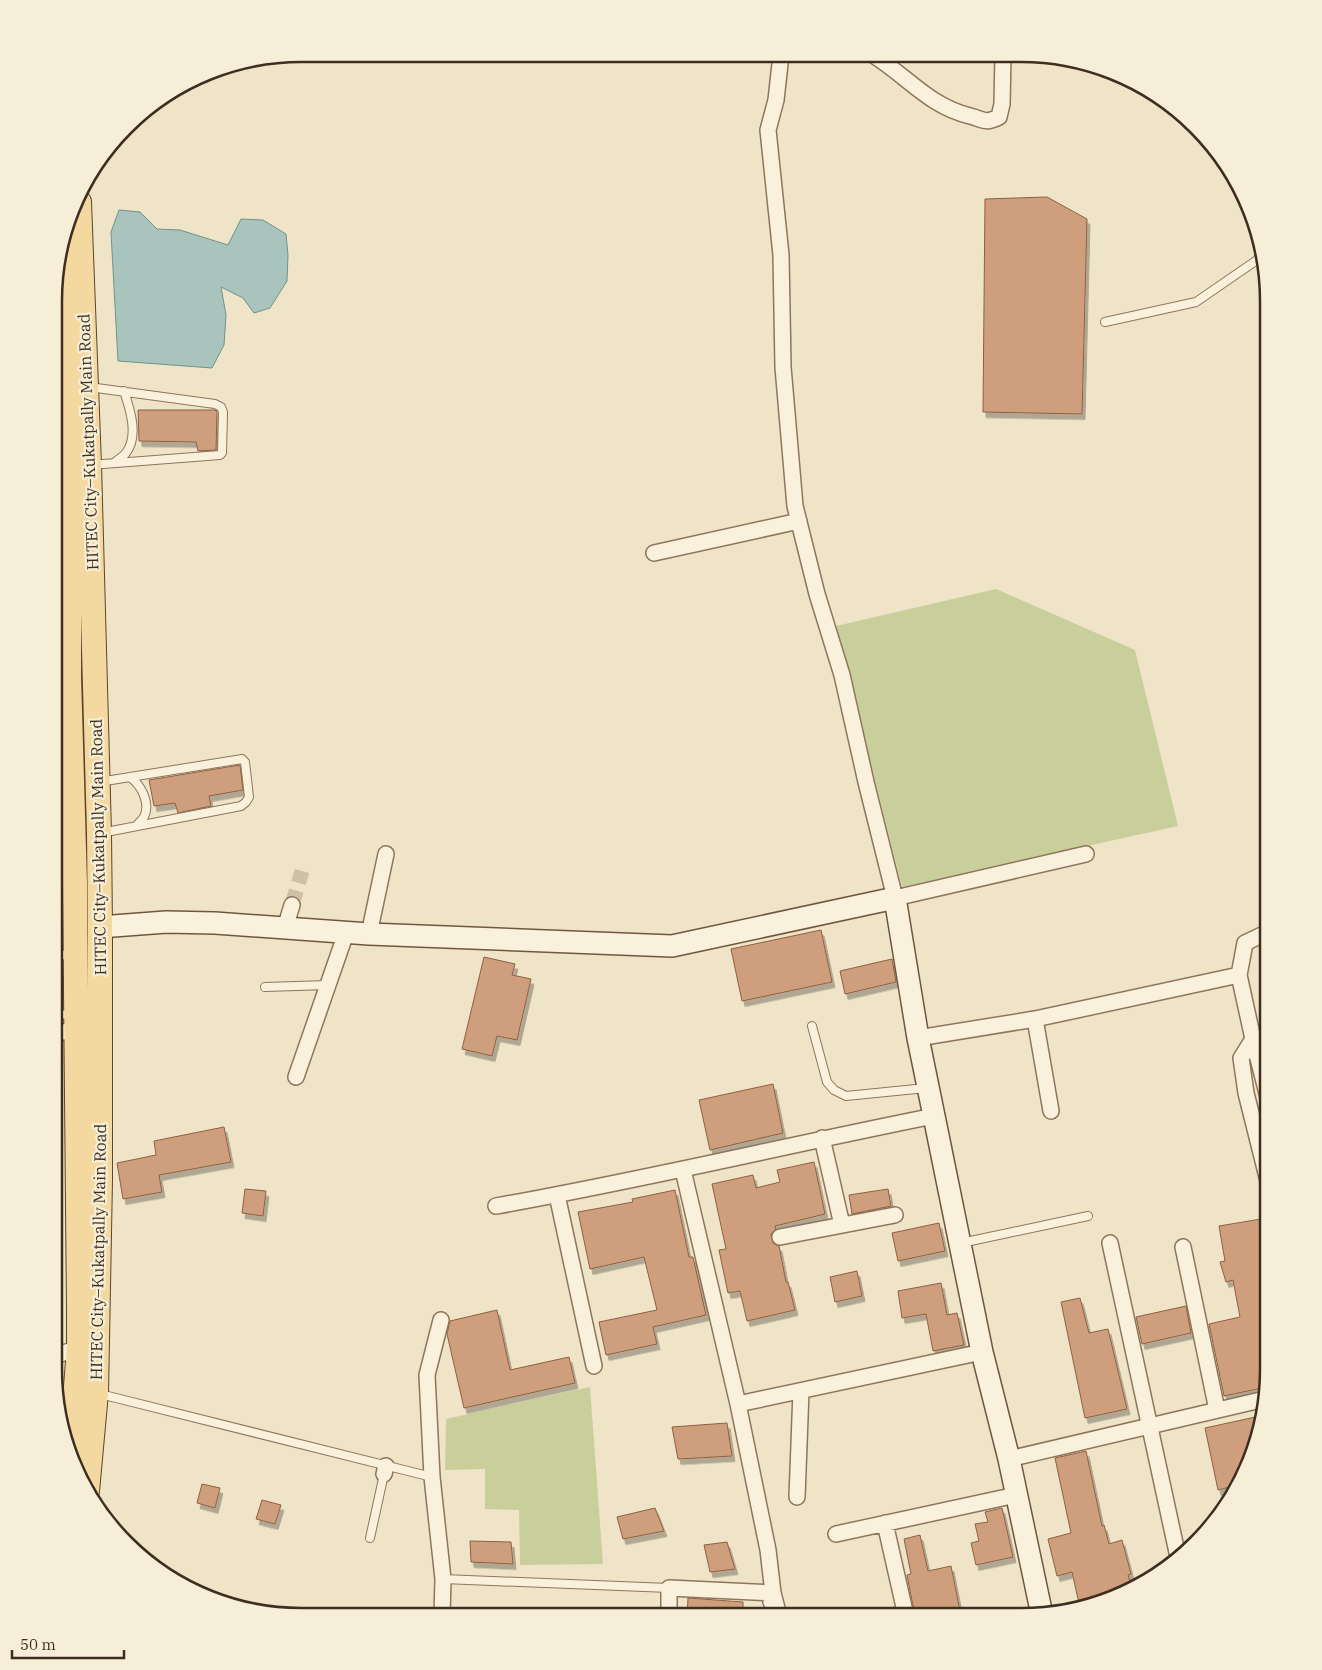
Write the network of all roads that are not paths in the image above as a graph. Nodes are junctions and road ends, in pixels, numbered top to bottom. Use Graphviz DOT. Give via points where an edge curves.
graph roads {
  1 [pos="780,62"];
  2 [pos="884,62"];
  3 [pos="1002,62"];
  4 [pos="80,214"];
  5 [pos="1256,260"];
  6 [pos="1105,322"];
  7 [pos="87,387"];
  8 [pos="124,391"];
  9 [pos="113,464"];
  10 [pos="89,465"];
  11 [pos="799,521"];
  12 [pos="654,553"];
  13 [pos="62,568"];
  14 [pos="62,678"];
  15 [pos="130,777"];
  16 [pos="98,783"];
  17 [pos="136,826"];
  18 [pos="99,834"];
  19 [pos="386,854"];
  20 [pos="1086,854"];
  21 [pos="895,898"];
  22 [pos="292,905"];
  23 [pos="100,927"];
  24 [pos="285,928"];
  25 [pos="346,932"];
  26 [pos="368,934"];
  27 [pos="1260,936"];
  28 [pos="65,954"];
  29 [pos="1239,975"];
  30 [pos="328,985"];
  31 [pos="265,987"];
  32 [pos="1035,1019"];
  33 [pos="65,1023"];
  34 [pos="812,1026"];
  35 [pos="918,1038"];
  36 [pos="1253,1039"];
  37 [pos="1260,1066"];
  38 [pos="296,1077"];
  39 [pos="928,1088"];
  40 [pos="1051,1111"];
  41 [pos="934,1116"];
  42 [pos="822,1138"];
  43 [pos="1260,1149"];
  44 [pos="683,1170"];
  45 [pos="557,1195"];
  46 [pos="496,1206"];
  47 [pos="896,1215"];
  48 [pos="1088,1216"];
  49 [pos="842,1225"];
  50 [pos="780,1237"];
  51 [pos="961,1243"];
  52 [pos="1110,1243"];
  53 [pos="1183,1247"];
  54 [pos="441,1320"];
  55 [pos="79,1348"];
  56 [pos="982,1352"];
  57 [pos="62,1353"];
  58 [pos="594,1366"];
  59 [pos="801,1391"];
  60 [pos="96,1393"];
  61 [pos="1257,1401"];
  62 [pos="738,1404"];
  63 [pos="1217,1410"];
  64 [pos="1149,1425"];
  65 [pos="72,1433"];
  66 [pos="1008,1459"];
  67 [pos="385,1470"];
  68 [pos="88,1476"];
  69 [pos="432,1478"];
  70 [pos="1016,1495"];
  71 [pos="797,1497"];
  72 [pos="885,1524"];
  73 [pos="836,1534"];
  74 [pos="370,1538"];
  75 [pos="1176,1549"];
  76 [pos="443,1579"];
  77 [pos="669,1588"];
  78 [pos="774,1593"];
  79 [pos="1040,1606"];
  80 [pos="442,1608"];
  81 [pos="669,1608"];
  82 [pos="770,1608"];
  83 [pos="777,1608"];
  84 [pos="904,1608"];
  1 -- 11 [label="street" via="776,100 768,130 781,255 784,377"];
  2 -- 3 [label="street" via="923,94 946,108 988,122 999,117"];
  4 -- 7 [label="main road, HITEC City–Kukatpally Main Road"];
  5 -- 6 [label="lane" via="1196,302"];
  7 -- 8 [label="lane"];
  7 -- 10 [label="main road, HITEC City–Kukatpally Main Road"];
  8 -- 9 [label="lane" via="131,410 132,438 126,453"];
  8 -- 9 [label="lane" via="221,407 222,453"];
  9 -- 10 [label="lane"];
  10 -- 16 [label="main road, HITEC City–Kukatpally Main Road"];
  11 -- 12 [label="street"];
  11 -- 21 [label="street" via="842,674"];
  13 -- 14 [label="main road, HITEC City–Kukatpally Main Road"];
  14 -- 28 [label="main road, HITEC City–Kukatpally Main Road"];
  15 -- 16 [label="lane"];
  15 -- 17 [label="lane" via="138,783 145,804 145,816"];
  15 -- 17 [label="lane" via="237,759 245,762 249,797 241,806"];
  16 -- 18 [label="main road, HITEC City–Kukatpally Main Road"];
  17 -- 18 [label="lane"];
  18 -- 23 [label="main road, HITEC City–Kukatpally Main Road"];
  19 -- 26 [label="street"];
  20 -- 21 [label="street"];
  21 -- 26 [label="street" via="672,946"];
  21 -- 35 [label="street"];
  22 -- 24 [label="street"];
  23 -- 24 [label="street" via="166,922"];
  23 -- 60 [label="main road, HITEC City–Kukatpally Main Road"];
  24 -- 25 [label="street"];
  25 -- 26 [label="street"];
  25 -- 30 [label="street"];
  27 -- 29 [label="street" via="1245,943"];
  28 -- 33 [label="main road, HITEC City–Kukatpally Main Road"];
  29 -- 32 [label="street"];
  29 -- 36 [label="street"];
  30 -- 31 [label="lane"];
  30 -- 38 [label="street"];
  32 -- 35 [label="street"];
  32 -- 40 [label="street"];
  33 -- 55 [label="main road, HITEC City–Kukatpally Main Road"];
  34 -- 39 [label="lane" via="827,1082 834,1090 846,1096"];
  35 -- 39 [label="street"];
  36 -- 37 [label="street"];
  36 -- 43 [label="street" via="1241,1058"];
  39 -- 41 [label="street"];
  41 -- 42 [label="street"];
  41 -- 51 [label="street"];
  42 -- 44 [label="street"];
  42 -- 49 [label="street"];
  44 -- 45 [label="street"];
  44 -- 62 [label="street"];
  45 -- 46 [label="street"];
  45 -- 58 [label="street"];
  47 -- 49 [label="street"];
  48 -- 51 [label="lane"];
  49 -- 50 [label="street"];
  51 -- 56 [label="street"];
  52 -- 64 [label="street"];
  53 -- 63 [label="street"];
  54 -- 69 [label="street" via="427,1374"];
  55 -- 57 [label="street"];
  55 -- 65 [label="main road, HITEC City–Kukatpally Main Road"];
  56 -- 59 [label="street"];
  56 -- 66 [label="street"];
  59 -- 62 [label="street"];
  59 -- 71 [label="street"];
  60 -- 67 [label="lane"];
  60 -- 68 [label="main road, HITEC City–Kukatpally Main Road"];
  61 -- 63 [label="street"];
  62 -- 78 [label="street"];
  63 -- 64 [label="street"];
  64 -- 66 [label="street"];
  64 -- 75 [label="street"];
  66 -- 70 [label="street"];
  67 -- 69 [label="lane"];
  67 -- 74 [label="lane"];
  69 -- 76 [label="street"];
  70 -- 72 [label="street"];
  70 -- 79 [label="street"];
  72 -- 73 [label="street"];
  72 -- 84 [label="street"];
  76 -- 77 [label="lane"];
  76 -- 80 [label="street"];
  77 -- 78 [label="street"];
  77 -- 81 [label="street"];
  78 -- 82 [label="street"];
  78 -- 83 [label="street"];
}
